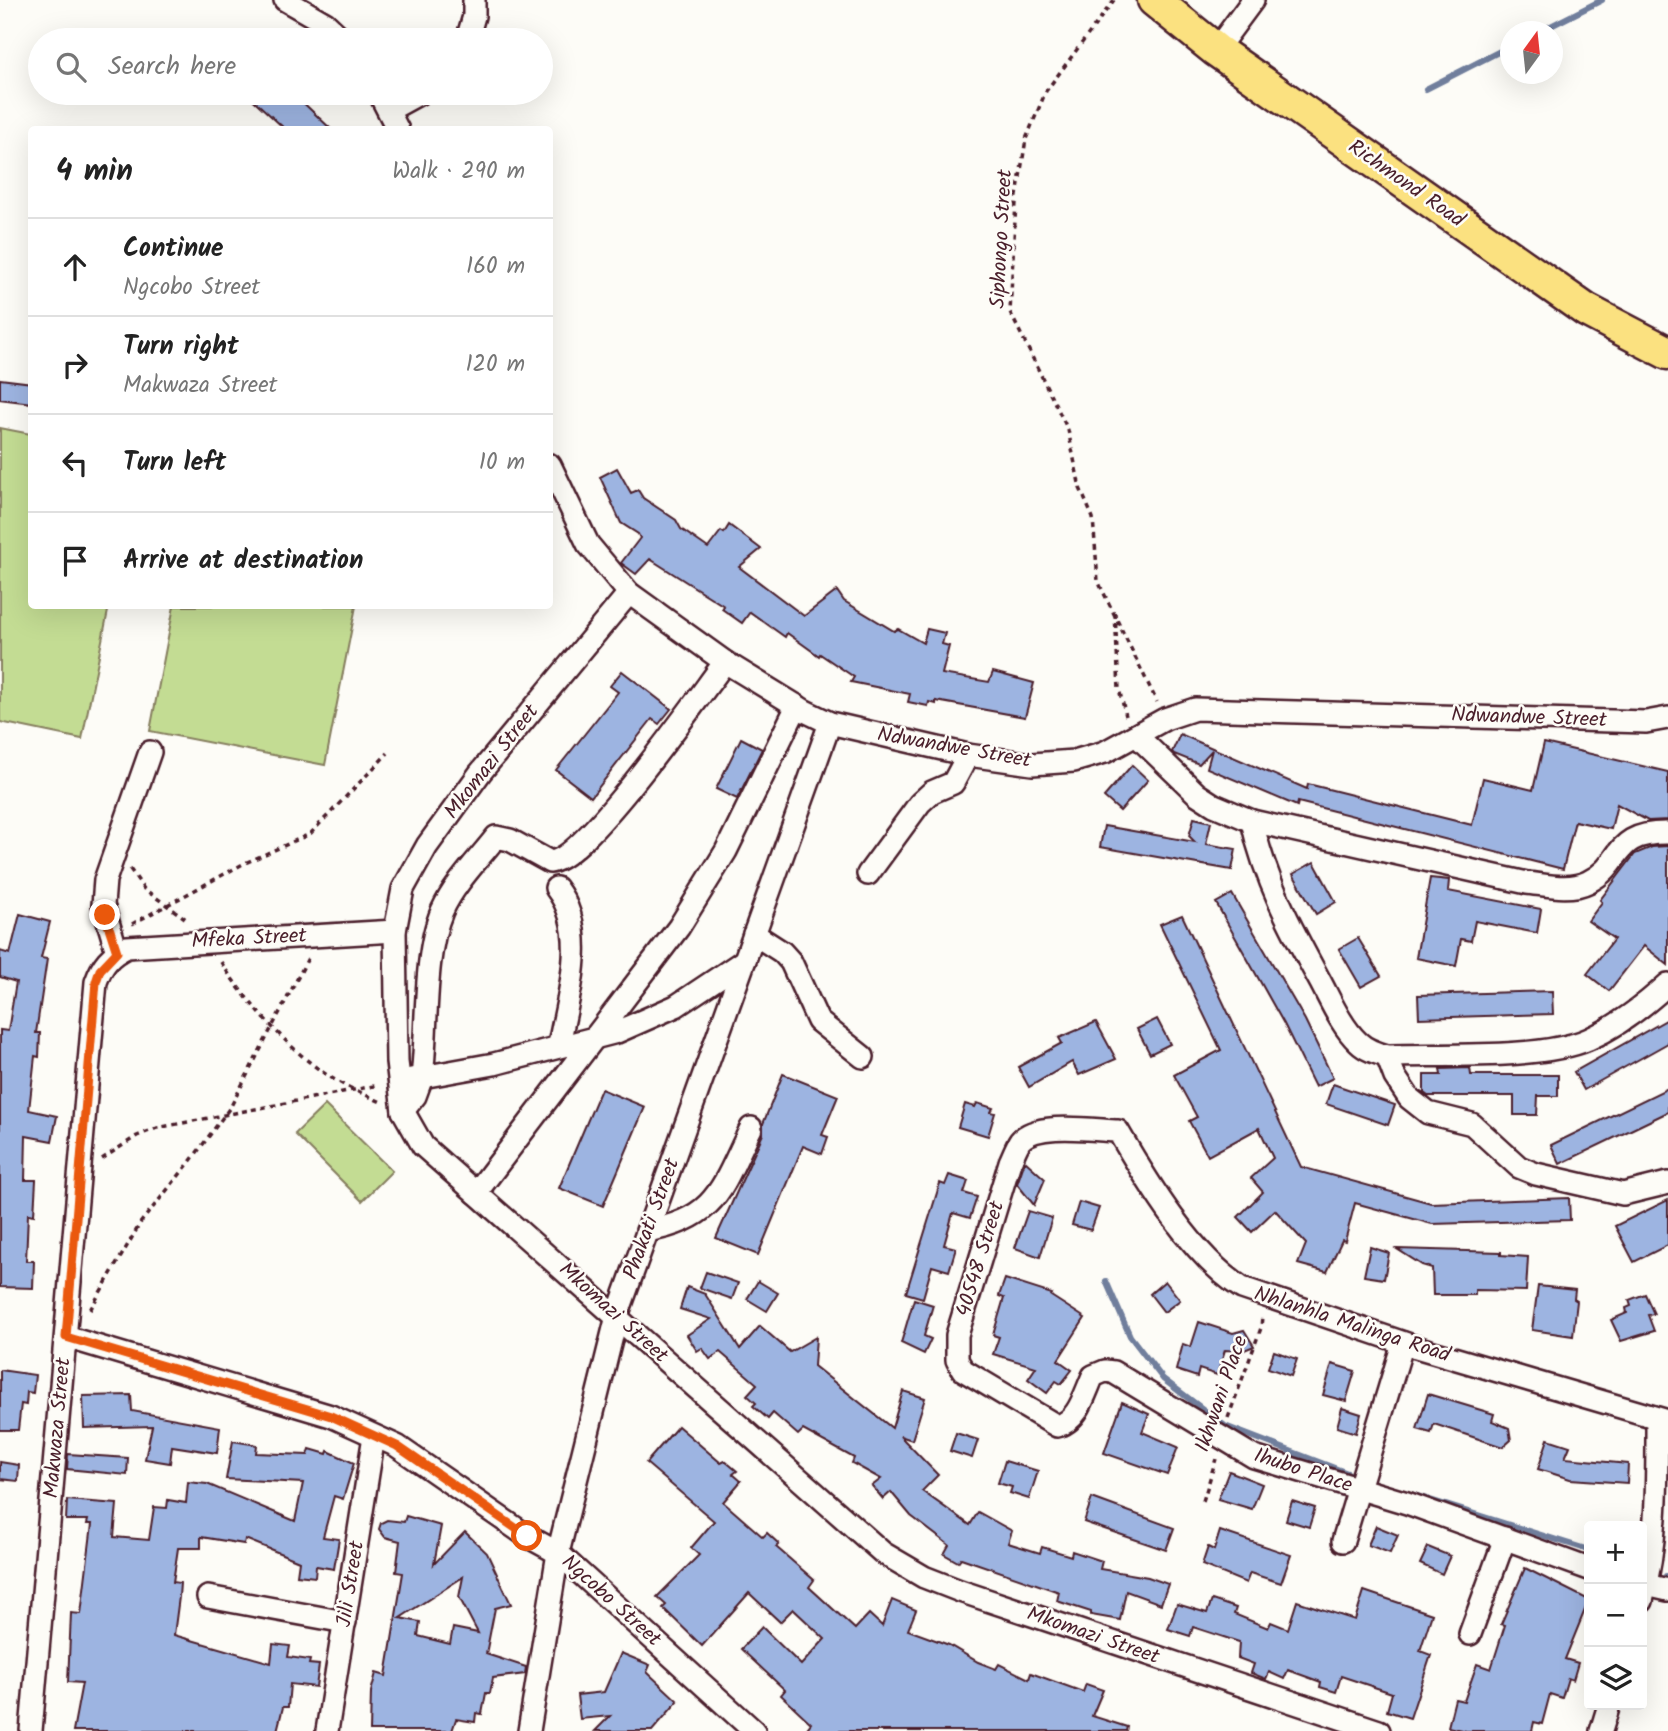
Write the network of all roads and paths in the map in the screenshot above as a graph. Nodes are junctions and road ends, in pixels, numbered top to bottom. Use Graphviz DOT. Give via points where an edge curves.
graph roads {
  1 [pos="285,0"];
  2 [pos="474,0"];
  3 [pos="1114,0"];
  4 [pos="1154,0"];
  5 [pos="1253,0"];
  6 [pos="331,28"];
  7 [pos="470,28"];
  8 [pos="1216,50"];
  9 [pos="386,105"];
  10 [pos="396,126"];
  11 [pos="1668,353"];
  12 [pos="553,472"];
  13 [pos="628,593"];
  14 [pos="1115,611"];
  15 [pos="725,662"];
  16 [pos="797,706"];
  17 [pos="1668,718"];
  18 [pos="1165,719"];
  19 [pos="830,723"];
  20 [pos="1134,738"];
  21 [pos="150,752"];
  22 [pos="388,753"];
  23 [pos="968,755"];
  24 [pos="1252,821"];
  25 [pos="122,833"];
  26 [pos="1668,833"];
  27 [pos="868,874"];
  28 [pos="556,888"];
  29 [pos="166,906"];
  30 [pos="395,931"];
  31 [pos="754,934"];
  32 [pos="320,935"];
  33 [pos="211,942"];
  34 [pos="112,949"];
  35 [pos="745,960"];
  36 [pos="1668,984"];
  37 [pos="274,1027"];
  38 [pos="594,1038"];
  39 [pos="559,1045"];
  40 [pos="1387,1056"];
  41 [pos="863,1057"];
  42 [pos="422,1077"];
  43 [pos="399,1081"];
  44 [pos="354,1089"];
  45 [pos="402,1111"];
  46 [pos="225,1115"];
  47 [pos="751,1128"];
  48 [pos="1118,1131"];
  49 [pos="80,1174"];
  50 [pos="1668,1183"];
  51 [pos="476,1193"];
  52 [pos="647,1231"];
  53 [pos="1263,1296"];
  54 [pos="617,1316"];
  55 [pos="70,1338"];
  56 [pos="1403,1343"];
  57 [pos="1662,1420"];
  58 [pos="1057,1426"];
  59 [pos="374,1436"];
  60 [pos="1222,1439"];
  61 [pos="1359,1489"];
  62 [pos="1203,1501"];
  63 [pos="1505,1538"];
  64 [pos="1343,1541"];
  65 [pos="558,1553"];
  66 [pos="1584,1567"];
  67 [pos="1645,1584"];
  68 [pos="1647,1590"];
  69 [pos="1668,1590"];
  70 [pos="208,1597"];
  71 [pos="345,1622"];
  72 [pos="1470,1634"];
  73 [pos="1607,1710"];
  74 [pos="31,1731"];
  75 [pos="327,1731"];
  76 [pos="529,1731"];
  77 [pos="754,1731"];
  78 [pos="1379,1731"];
  79 [pos="1601,1731"];
  1 -- 6 [label="street"];
  2 -- 7 [label="street"];
  3 -- 14 [label="path, Siphongo Street" via="1046,91 1026,139 1016,202 1010,312 1068,430 1080,488 1093,518 1098,582"];
  4 -- 8 [label="highway, Richmond Road"];
  5 -- 8 [label="street"];
  8 -- 11 [label="highway, Richmond Road" via="1586,310"];
  9 -- 10 [label="street"];
  12 -- 13 [label="street, Ndwandwe Street" via="589,544"];
  13 -- 15 [label="street, Ndwandwe Street"];
  13 -- 30 [label="street, Mkomazi Street" via="480,773 427,846 403,889"];
  14 -- 18 [label="path, Siphongo Street"];
  14 -- 20 [label="path, Siphongo Street" via="1119,689"];
  15 -- 16 [label="street, Ndwandwe Street"];
  15 -- 42 [label="street" via="602,822 564,858 550,862 496,837 452,894 433,939"];
  16 -- 19 [label="street, Ndwandwe Street"];
  16 -- 38 [label="street" via="711,877 679,927"];
  17 -- 18 [label="street, Ndwandwe Street" via="1646,722 1230,708 1195,709"];
  18 -- 20 [label="street, Ndwandwe Street"];
  19 -- 23 [label="street, Ndwandwe Street"];
  19 -- 31 [label="street, Phakati Street"];
  20 -- 23 [label="street, Ndwandwe Street" via="1074,761 1032,764"];
  20 -- 24 [label="street" via="1214,806"];
  21 -- 25 [label="street"];
  22 -- 29 [label="path" via="310,834"];
  23 -- 27 [label="street" via="953,783 925,797"];
  24 -- 26 [label="street" via="1559,887 1587,883 1632,838"];
  24 -- 40 [label="street" via="1260,860 1279,905 1336,1011 1357,1042"];
  25 -- 29 [label="path" via="136,880"];
  25 -- 34 [label="street" via="105,880 103,905"];
  28 -- 39 [label="street" via="571,911 575,932"];
  29 -- 33 [label="path"];
  29 -- 34 [label="path"];
  30 -- 32 [label="street, Mfeka Street"];
  30 -- 43 [label="street, Mkomazi Street"];
  31 -- 35 [label="street, Phakati Street"];
  31 -- 41 [label="street" via="791,962 818,1021"];
  32 -- 33 [label="street, Mfeka Street"];
  32 -- 37 [label="path"];
  33 -- 34 [label="street, Mfeka Street"];
  33 -- 37 [label="path" via="224,968"];
  34 -- 49 [label="street, Makwaza Street" via="96,982"];
  35 -- 38 [label="street" via="652,1018"];
  35 -- 52 [label="street, Phakati Street"];
  36 -- 40 [label="street" via="1620,1021 1588,1040 1569,1045"];
  37 -- 44 [label="path" via="309,1061"];
  37 -- 46 [label="path"];
  38 -- 39 [label="street"];
  38 -- 51 [label="street"];
  39 -- 42 [label="street" via="494,1064"];
  40 -- 50 [label="street" via="1409,1098 1428,1113 1472,1124 1519,1167 1623,1194"];
  42 -- 43 [label="street"];
  42 -- 45 [label="street" via="415,1096"];
  43 -- 44 [label="path"];
  43 -- 45 [label="street, Mkomazi Street"];
  44 -- 45 [label="path"];
  44 -- 46 [label="path"];
  45 -- 51 [label="street, Mkomazi Street" via="423,1146"];
  46 -- 49 [label="path" via="157,1128"];
  46 -- 55 [label="path" via="141,1222"];
  47 -- 52 [label="street" via="707,1207 678,1226"];
  48 -- 53 [label="street, Nhlanhla Malinga Road" via="1196,1248 1219,1273"];
  48 -- 58 [label="street, 40548 Street" via="1051,1129 1032,1132 1020,1141 957,1335 957,1360 963,1370"];
  49 -- 55 [label="street, Makwaza Street"];
  51 -- 54 [label="street, Mkomazi Street"];
  52 -- 54 [label="street, Phakati Street"];
  53 -- 56 [label="street, Nhlanhla Malinga Road"];
  53 -- 60 [label="path, Ikhwani Place" via="1261,1328"];
  54 -- 65 [label="street, Phakati Street"];
  54 -- 78 [label="street, Mkomazi Street" via="858,1533 900,1564 960,1591"];
  55 -- 59 [label="street, Ngcobo Street" via="331,1416"];
  55 -- 74 [label="street, Makwaza Street"];
  56 -- 57 [label="street, Nhlanhla Malinga Road"];
  56 -- 61 [label="street"];
  57 -- 67 [label="street" via="1653,1562"];
  58 -- 60 [label="street, Ihubo Place" via="1073,1417 1093,1376 1105,1371 1124,1377"];
  59 -- 65 [label="street, Ngcobo Street" via="397,1446"];
  59 -- 71 [label="street, Jili Street"];
  60 -- 61 [label="street, Ihubo Place" via="1254,1457"];
  60 -- 62 [label="path, Ikhwani Place"];
  61 -- 63 [label="street, Ihubo Place"];
  61 -- 64 [label="street"];
  63 -- 66 [label="street, Ihubo Place"];
  63 -- 72 [label="street"];
  65 -- 76 [label="street, Phakati Street"];
  65 -- 77 [label="street, Ngcobo Street"];
  68 -- 69 [label="street"];
  70 -- 71 [label="street"];
  71 -- 75 [label="street, Jili Street"];
  73 -- 79 [label="street"];
}
